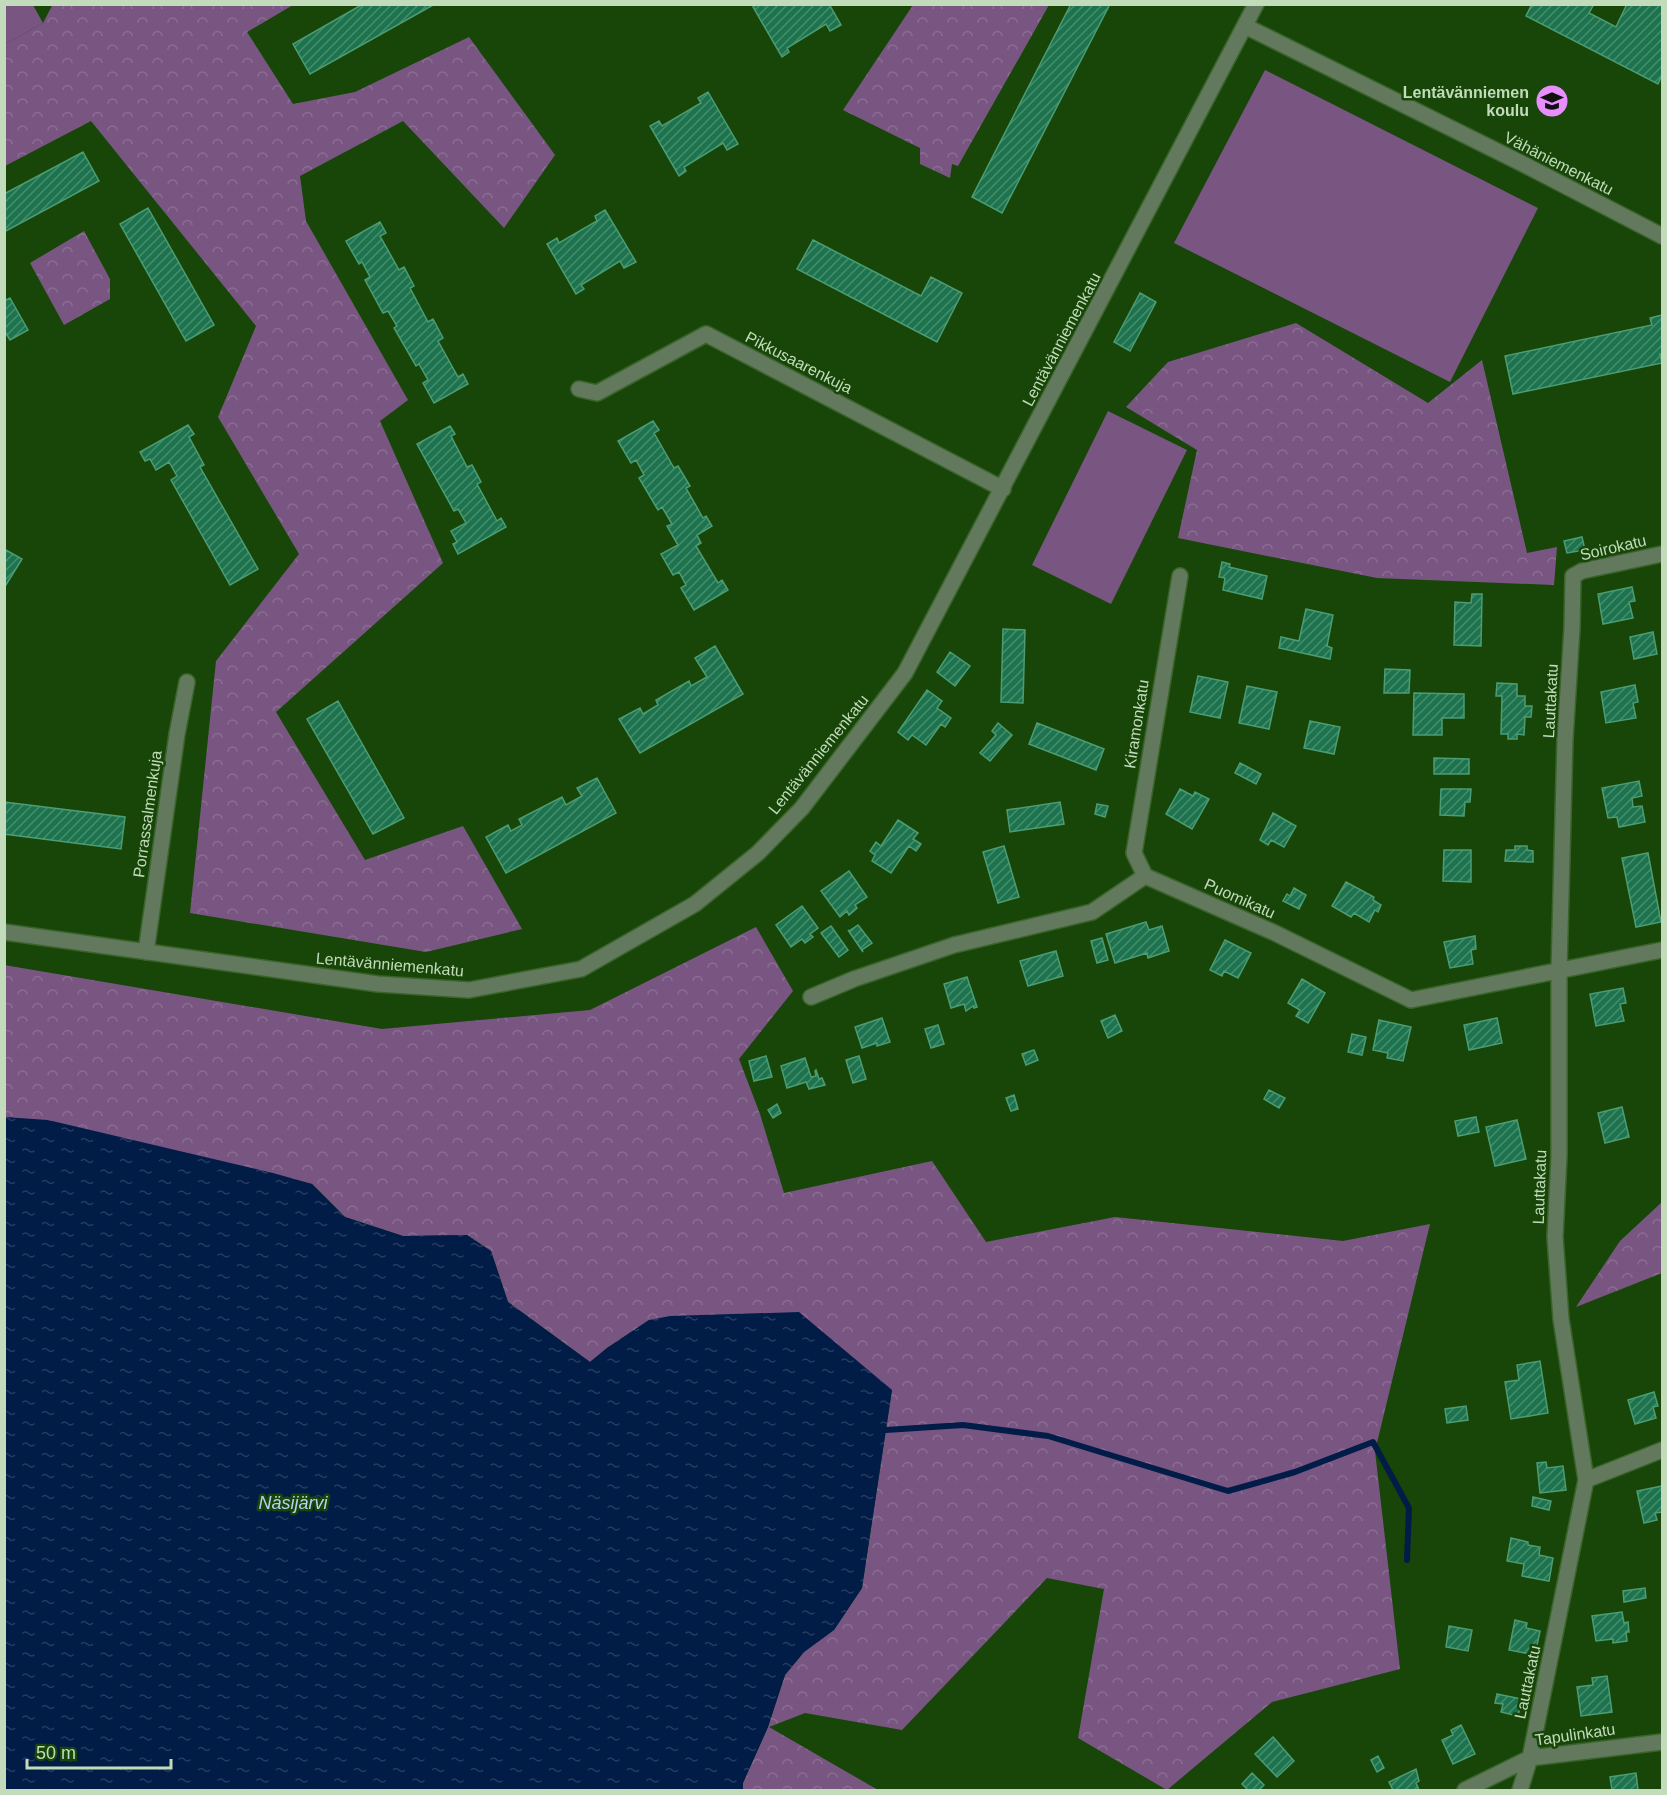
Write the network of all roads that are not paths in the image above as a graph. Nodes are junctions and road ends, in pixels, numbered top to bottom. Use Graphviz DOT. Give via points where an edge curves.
graph roads {
  1 [pos="1256,4"];
  2 [pos="1245,26"];
  3 [pos="1662,236"];
  4 [pos="579,389"];
  5 [pos="1003,489"];
  6 [pos="1662,554"];
  7 [pos="1180,576"];
  8 [pos="1573,576"];
  9 [pos="187,682"];
  10 [pos="1145,876"];
  11 [pos="4,932"];
  12 [pos="1662,950"];
  13 [pos="146,952"];
  14 [pos="1559,971"];
  15 [pos="811,997"];
  16 [pos="1662,1450"];
  17 [pos="1586,1480"];
  18 [pos="1662,1742"];
  19 [pos="1530,1758"];
  20 [pos="1465,1791"];
  21 [pos="1520,1791"];
  1 -- 2 [label="street, Lentävänniemenkatu"];
  2 -- 3 [label="street, Vähäniemenkatu"];
  2 -- 5 [label="street, Lentävänniemenkatu"];
  4 -- 5 [label="street, Pikkusaarenkuja" via="597,393 706,334"];
  5 -- 13 [label="street, Lentävänniemenkatu" via="905,673 802,808 758,853 696,904 581,969 469,990 378,984"];
  6 -- 8 [label="street, Soirokatu"];
  7 -- 10 [label="street, Kiramonkatu" via="1134,853"];
  8 -- 14 [label="street, Lauttakatu"];
  9 -- 13 [label="street, Porrassalmenkuja"];
  10 -- 14 [label="street, Puomikatu" via="1275,933 1411,1000"];
  10 -- 15 [label="street" via="1092,912 954,945"];
  11 -- 13 [label="street, Lentävänniemenkatu"];
  12 -- 14 [label="street, Puomikatu"];
  14 -- 17 [label="street, Lauttakatu" via="1555,1237 1561,1319"];
  16 -- 17 [label="street"];
  17 -- 19 [label="street, Lauttakatu"];
  18 -- 19 [label="street, Tapulinkatu"];
  19 -- 20 [label="street, Tapulinkatu"];
  19 -- 21 [label="street, Lauttakatu"];
}
